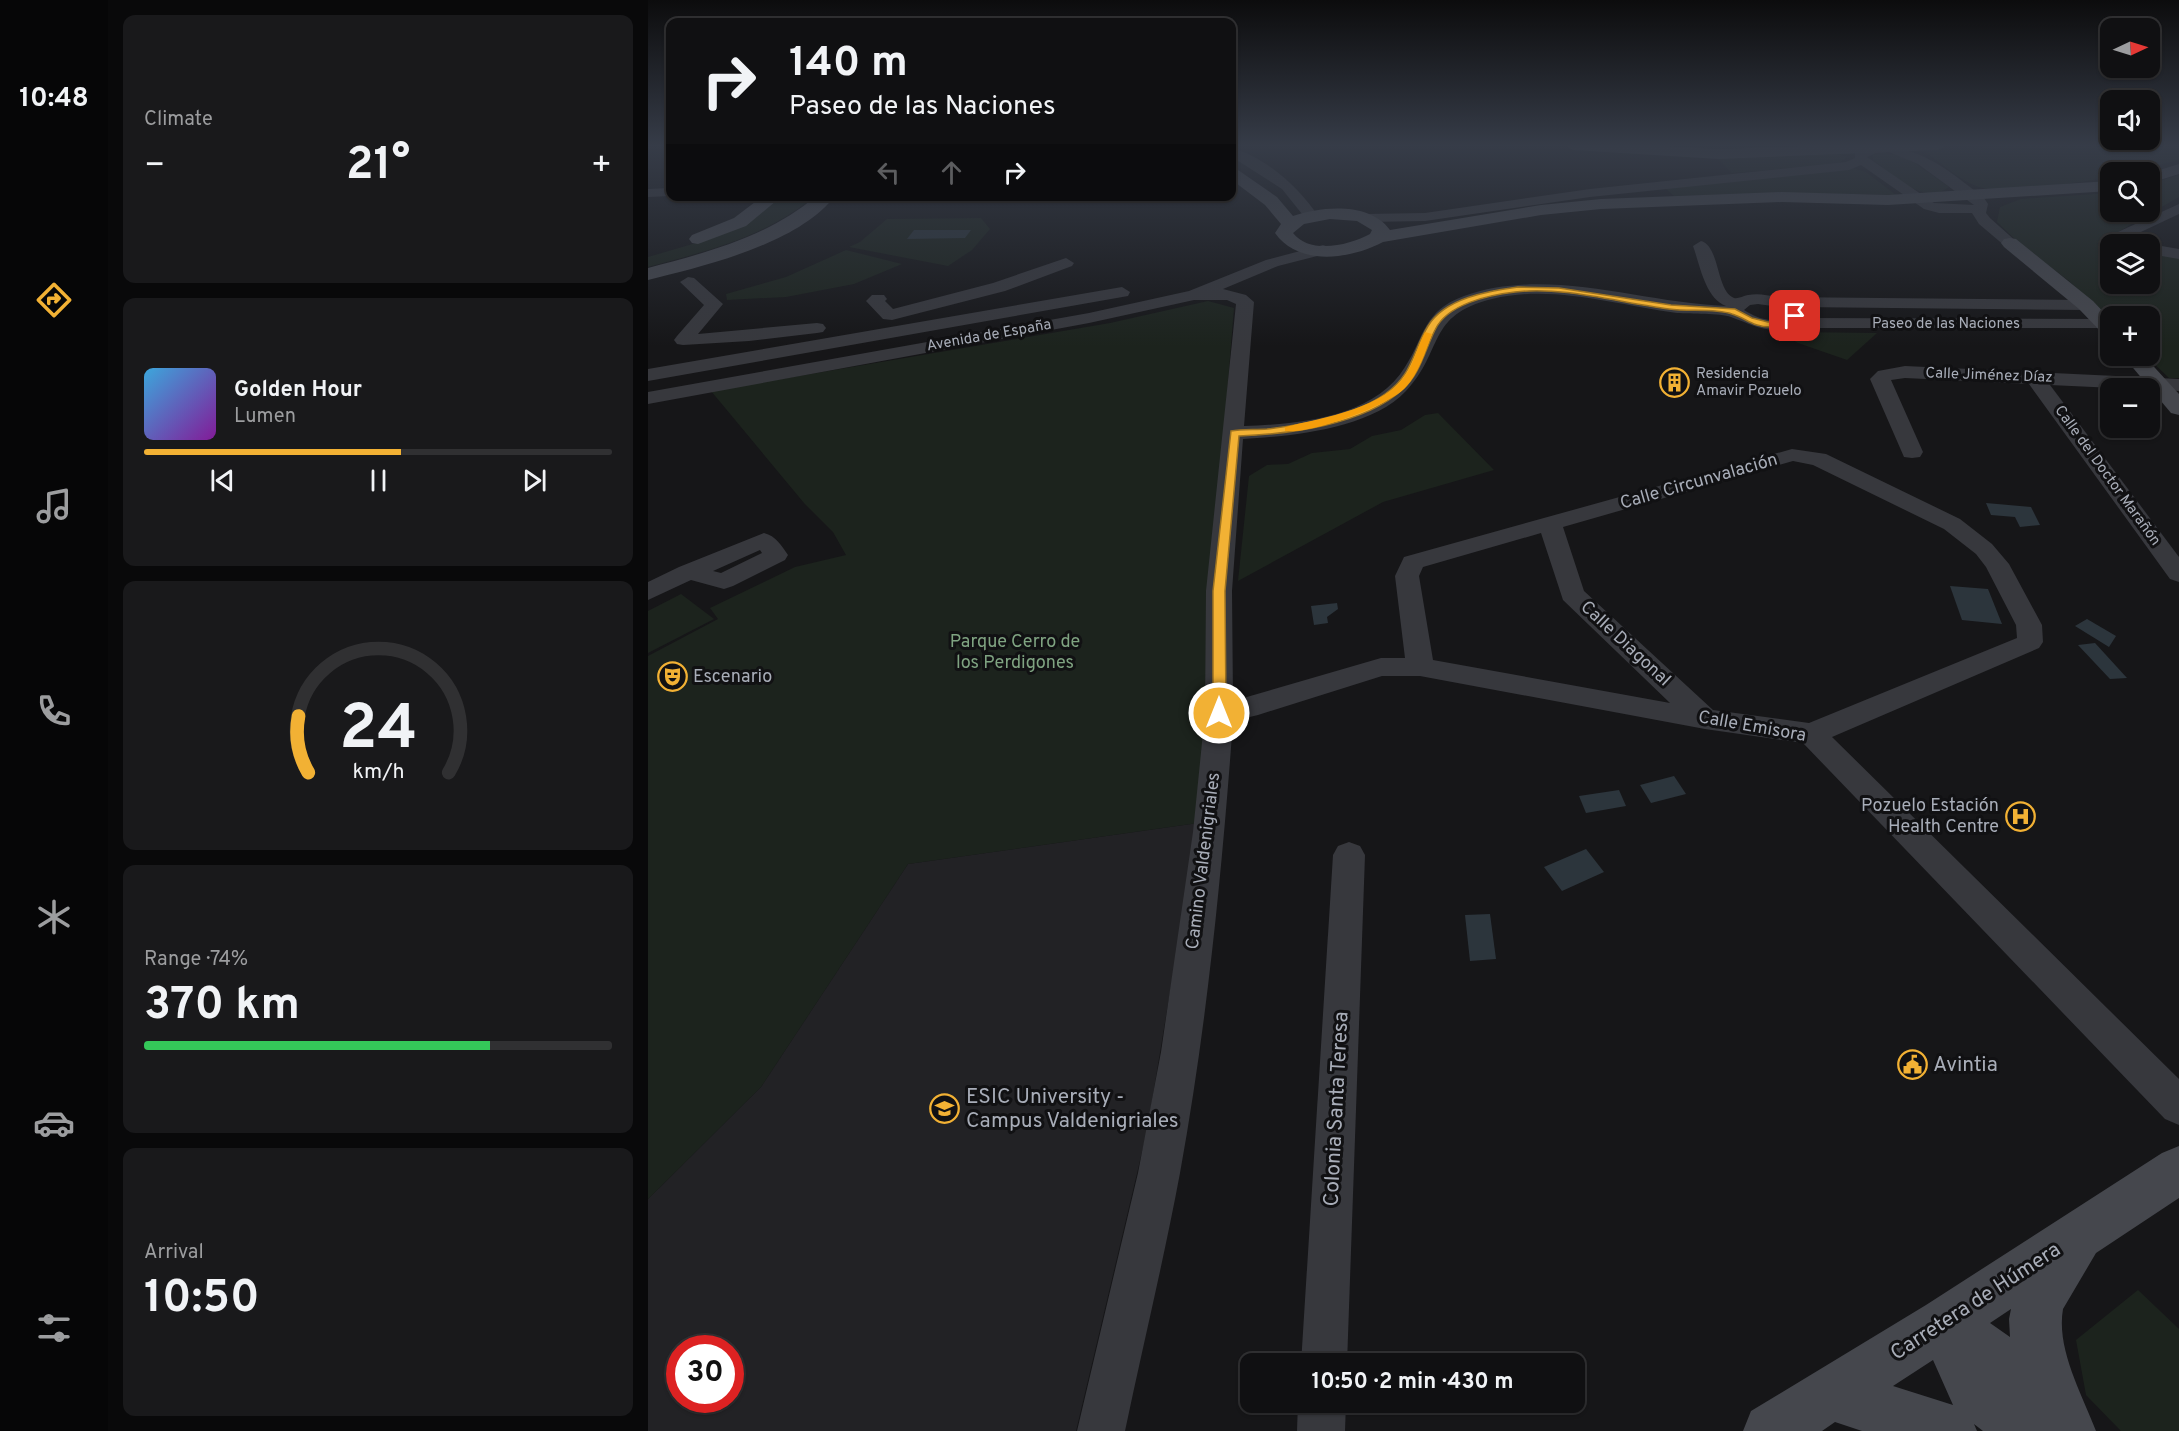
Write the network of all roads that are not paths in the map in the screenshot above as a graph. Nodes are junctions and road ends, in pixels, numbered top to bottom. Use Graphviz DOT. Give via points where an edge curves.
graph roads {
  1 [pos="752,213"];
  2 [pos="809,213"];
  3 [pos="1278,213"];
  4 [pos="1309,213"];
  5 [pos="1455,213"];
  6 [pos="1525,213"];
  7 [pos="1949,213"];
  8 [pos="1981,213"];
  9 [pos="2167,213"];
  10 [pos="1311,216"];
  11 [pos="1366,218"];
  12 [pos="1290,233"];
  13 [pos="2124,234"];
  14 [pos="1378,237"];
  15 [pos="1691,243"];
  16 [pos="2010,243"];
  17 [pos="678,244"];
  18 [pos="1323,250"];
  19 [pos="2160,251"];
  20 [pos="2179,255"];
  21 [pos="1066,263"];
  22 [pos="648,274"];
  23 [pos="696,284"];
  24 [pos="1157,285"];
  25 [pos="1135,289"];
  26 [pos="1194,295"];
  27 [pos="878,299"];
  28 [pos="1777,302"];
  29 [pos="2086,304"];
  30 [pos="1737,308"];
  31 [pos="889,315"];
  32 [pos="869,319"];
  33 [pos="2100,319"];
  34 [pos="1786,323"];
  35 [pos="838,324"];
  36 [pos="2100,327"];
  37 [pos="2146,366"];
  38 [pos="648,375"];
  39 [pos="2036,378"];
  40 [pos="2168,384"];
  41 [pos="648,398"];
  42 [pos="2179,408"];
  43 [pos="1234,433"];
  44 [pos="1912,452"];
  45 [pos="1550,524"];
  46 [pos="688,572"];
  47 [pos="2179,574"];
  48 [pos="648,592"];
  49 [pos="1420,667"];
  50 [pos="1219,713"];
  51 [pos="1705,719"];
  52 [pos="1810,734"];
  53 [pos="1349,855"];
  54 [pos="2179,1106"];
  55 [pos="2179,1170"];
  56 [pos="2081,1234"];
  57 [pos="1944,1323"];
  58 [pos="1325,1353"];
  59 [pos="1832,1395"];
  60 [pos="1322,1413"];
  61 [pos="1101,1431"];
  62 [pos="1321,1431"];
  63 [pos="1771,1431"];
  64 [pos="1949,1431"];
  65 [pos="2028,1431"];
  66 [pos="2053,1431"];
  67 [pos="2068,1431"];
  1 -- 17 [label="main road" via="721,231"];
  2 -- 22 [label="main road" via="749,244"];
  3 -- 12 [label="main road"];
  4 -- 10 [label="street"];
  5 -- 11 [label="street"];
  6 -- 14 [label="main road"];
  7 -- 16 [label="street"];
  8 -- 16 [label="street" via="1984,221"];
  9 -- 13 [label="street"];
  10 -- 11 [label="main road" via="1340,214"];
  10 -- 12 [label="main road"];
  11 -- 14 [label="main road" via="1381,230"];
  12 -- 18 [label="main road" via="1303,247"];
  12 -- 24 [label="street" via="1259,257 1215,273"];
  14 -- 18 [label="main road" via="1356,248"];
  15 -- 30 [label="street" via="1721,295"];
  16 -- 29 [label="main road"];
  18 -- 26 [label="street, Avenida de España" via="1272,263"];
  19 -- 20 [label="street"];
  21 -- 31 [label="street" via="999,287"];
  23 -- 35 [label="street" via="714,304 683,340"];
  25 -- 38 [label="street, Avenida de España"];
  26 -- 41 [label="street, Avenida de España" via="1089,318"];
  26 -- 43 [label="street, Camino Valdenigriales" via="1228,294 1245,302"];
  27 -- 31 [label="street" via="875,301"];
  28 -- 29 [label="street, Paseo de las Naciones"];
  28 -- 30 [label="street, Paseo de las Naciones" via="1758,299"];
  28 -- 34 [label="street" via="1795,312"];
  29 -- 33 [label="main road"];
  30 -- 34 [label="street, Paseo de las Naciones" via="1758,323"];
  30 -- 43 [label="street, Paseo de las Naciones" via="1671,307 1539,289 1483,295 1439,318 1413,371 1386,398 1313,425"];
  31 -- 32 [label="street"];
  34 -- 36 [label="street, Paseo de las Naciones"];
  37 -- 40 [label="main road"];
  39 -- 40 [label="street, Calle Jiménez Díaz"];
  39 -- 44 [label="street, Calle Jiménez Díaz" via="1905,372 1885,375 1880,378 1881,384"];
  39 -- 47 [label="street, Calle del Doctor Marañón"];
  40 -- 42 [label="main road"];
  43 -- 50 [label="street, Camino Valdenigriales" via="1219,591"];
  45 -- 49 [label="street, Calle Circunvalación" via="1413,562 1407,576"];
  45 -- 51 [label="street, Calle Diagonal" via="1572,594"];
  45 -- 52 [label="street, Calle Circunvalación" via="1792,455 1818,459 1953,524 1984,549 1997,564 2029,625 2030,642"];
  46 -- 48 [label="street"];
  49 -- 50 [label="street, Calle Emisora" via="1381,667 1248,708"];
  49 -- 51 [label="street, Calle Emisora"];
  50 -- 61 [label="street, Camino Valdenigriales" via="1209,832 1180,1052 1159,1173"];
  51 -- 52 [label="street, Calle Emisora"];
  52 -- 54 [label="street, Calle Emisora"];
  53 -- 58 [label="street, Colonia Santa Teresa"];
  55 -- 56 [label="main road, Carretera de Húmera"];
  56 -- 57 [label="main road, Carretera de Húmera"];
  56 -- 67 [label="main road" via="2042,1299 2035,1320"];
  57 -- 59 [label="main road, Carretera de Húmera"];
  57 -- 65 [label="main road" via="1974,1390"];
  57 -- 66 [label="main road" via="2009,1368"];
  59 -- 63 [label="main road, Carretera de Húmera"];
  59 -- 64 [label="main road"];
  60 -- 62 [label="street"];
}
